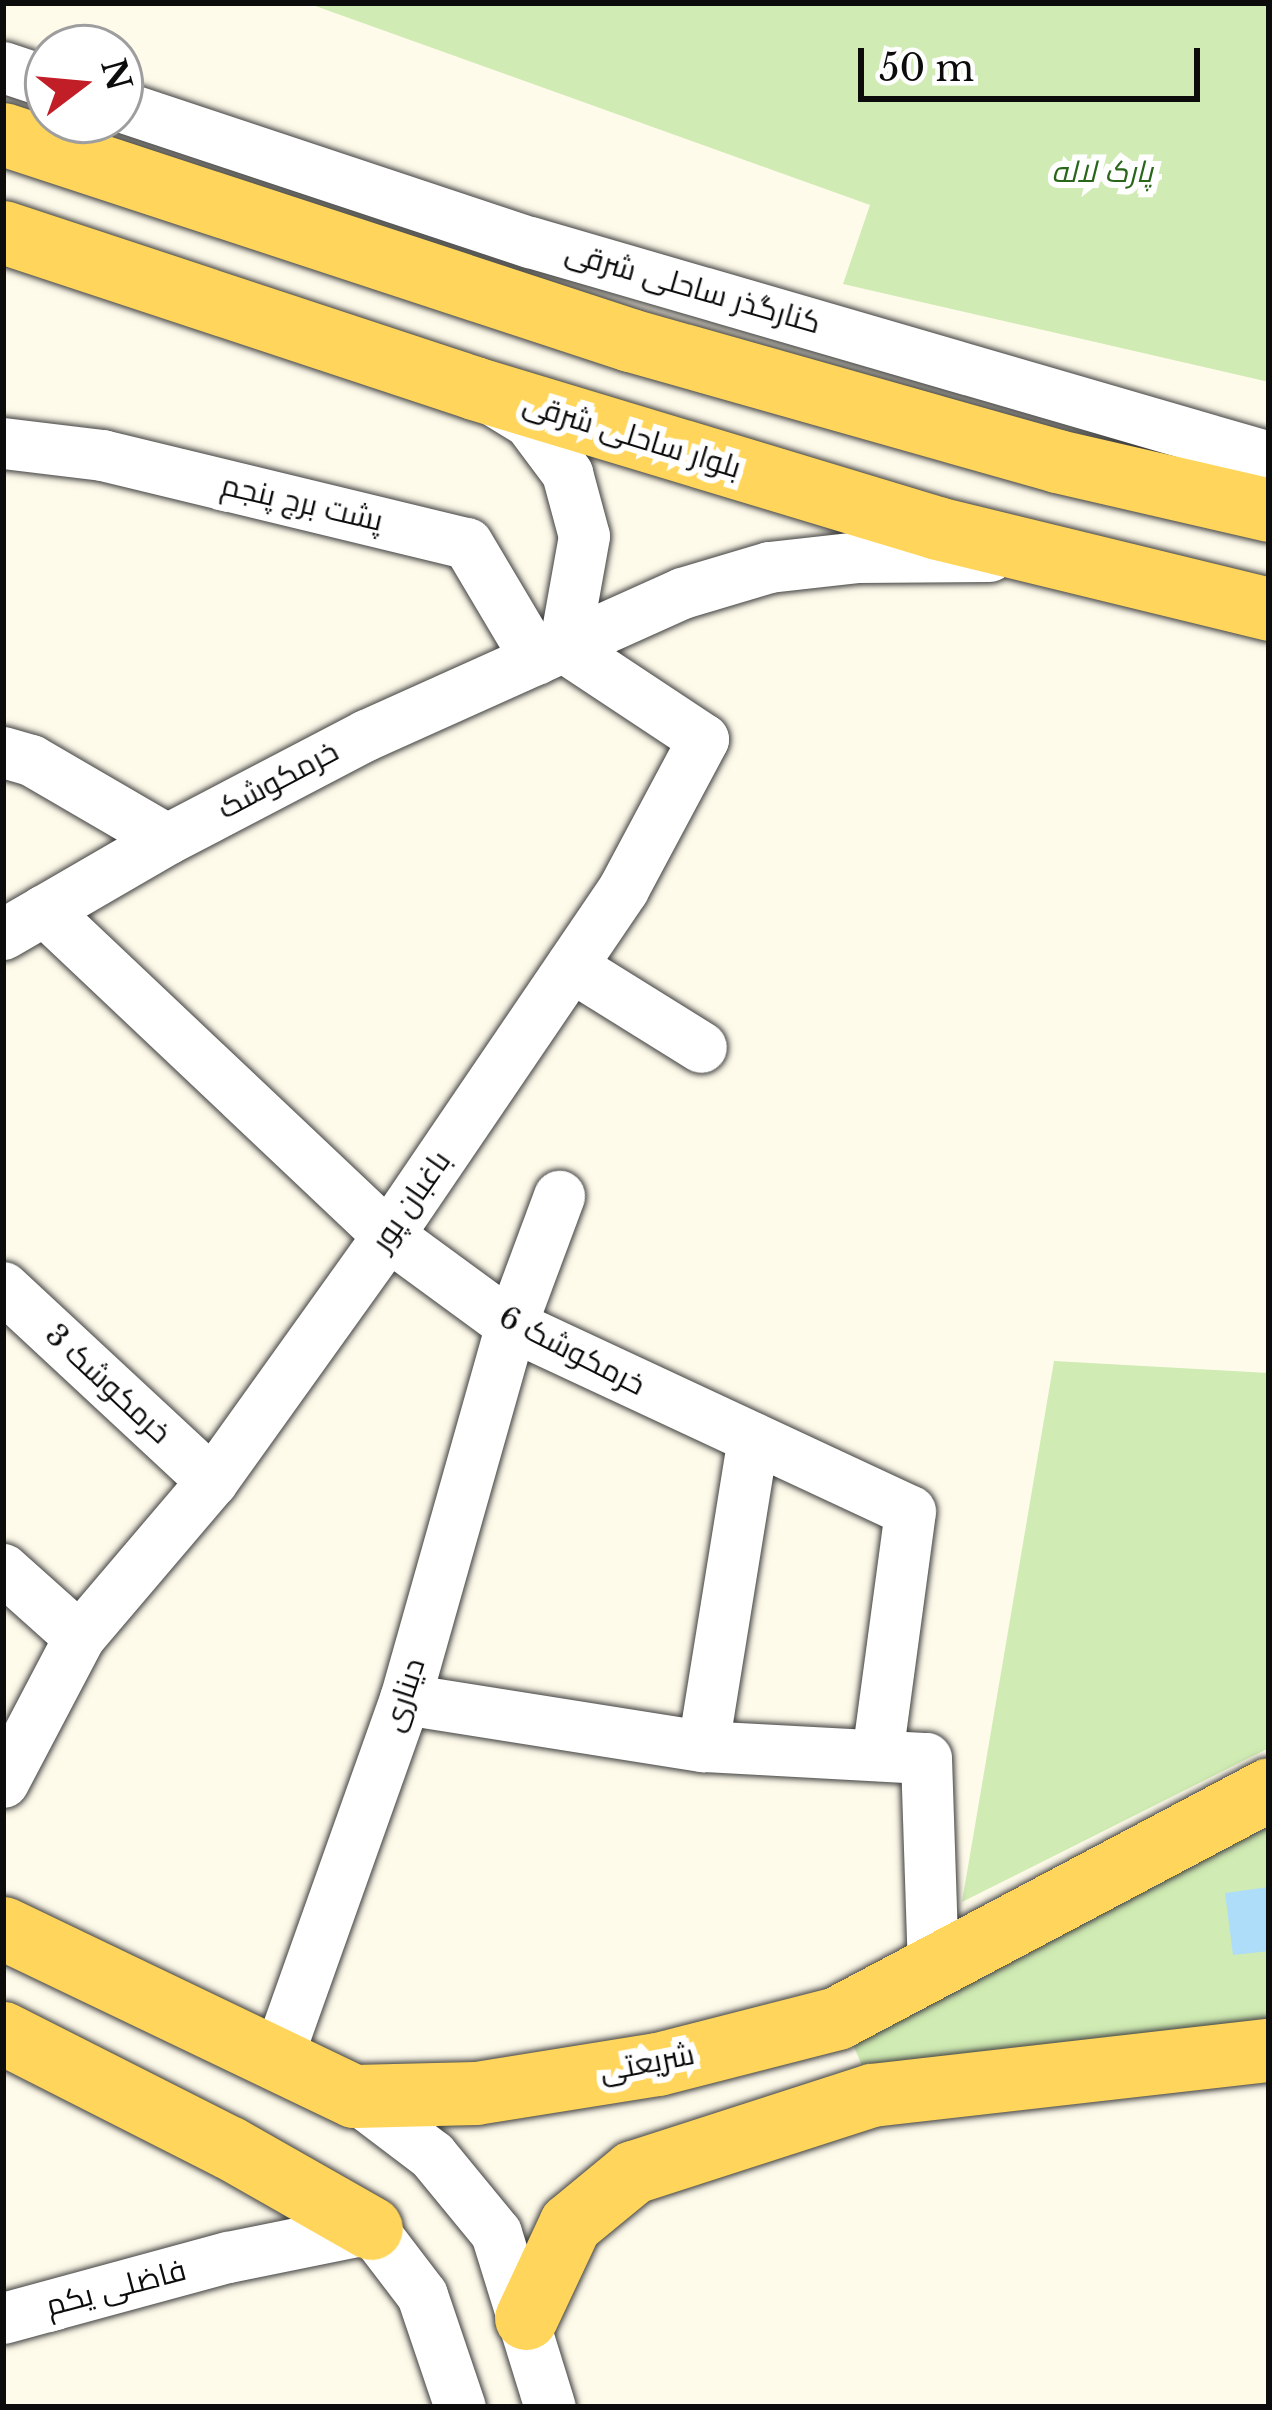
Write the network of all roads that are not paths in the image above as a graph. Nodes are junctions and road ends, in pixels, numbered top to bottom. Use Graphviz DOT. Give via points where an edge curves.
graph roads {
  1 [pos="144,114"];
  2 [pos="3,134"];
  3 [pos="3,232"];
  4 [pos="826,325"];
  5 [pos="474,388"];
  6 [pos="801,390"];
  7 [pos="3,443"];
  8 [pos="1269,457"];
  9 [pos="1269,510"];
  10 [pos="1037,555"];
  11 [pos="1269,609"];
  12 [pos="550,653"];
  13 [pos="3,752"];
  14 [pos="167,838"];
  15 [pos="23,922"];
  16 [pos="572,966"];
  17 [pos="701,1047"];
  18 [pos="560,1196"];
  19 [pos="388,1235"];
  20 [pos="3,1287"];
  21 [pos="511,1325"];
  22 [pos="753,1438"];
  23 [pos="212,1480"];
  24 [pos="3,1569"];
  25 [pos="79,1637"];
  26 [pos="405,1699"];
  27 [pos="703,1746"];
  28 [pos="877,1755"];
  29 [pos="3,1782"];
  30 [pos="1269,1789"];
  31 [pos="3,1928"];
  32 [pos="933,1967"];
  33 [pos="3,2033"];
  34 [pos="1269,2050"];
  35 [pos="278,2058"];
  36 [pos="355,2096"];
  37 [pos="230,2148"];
  38 [pos="371,2228"];
  39 [pos="228,2257"];
  40 [pos="3,2318"];
  41 [pos="526,2318"];
  42 [pos="460,2407"];
  43 [pos="550,2407"];
  1 -- 4 [label="street, کنارگذر ساحلی شرقی" via="530,242"];
  2 -- 6 [label="main road" via="506,302"];
  3 -- 5 [label="main road, بلوار ساحلی شرقی"];
  4 -- 6 [label="street"];
  4 -- 8 [label="street, کنارگذر ساحلی شرقی"];
  5 -- 10 [label="main road, بلوار ساحلی شرقی"];
  5 -- 12 [label="street" via="529,422 567,473 584,536"];
  6 -- 9 [label="main road"];
  7 -- 12 [label="street, پشت برج پنجم" via="102,455 467,542"];
  10 -- 11 [label="main road, بلوار ساحلی شرقی"];
  10 -- 12 [label="street, خرمکوشک" via="858,557 769,567 682,593"];
  12 -- 14 [label="street, خرمکوشک" via="366,735"];
  12 -- 16 [label="street, باغبان پور" via="704,739"];
  13 -- 14 [label="street"];
  14 -- 15 [label="street, خرمکوشک"];
  15 -- 19 [label="street, خرمکوشک 6"];
  16 -- 17 [label="street"];
  16 -- 19 [label="street, باغبان پور"];
  18 -- 21 [label="street, دیناری"];
  19 -- 21 [label="street, خرمکوشک 6"];
  19 -- 23 [label="street, باغبان پور"];
  20 -- 23 [label="street, خرمکوشک 3"];
  21 -- 22 [label="street, خرمکوشک 6"];
  21 -- 26 [label="street, دیناری"];
  22 -- 27 [label="street"];
  22 -- 28 [label="street, خرمکوشک 6" via="910,1511"];
  23 -- 25 [label="street, باغبان پور"];
  24 -- 25 [label="street"];
  25 -- 29 [label="street, باغبان پور"];
  26 -- 27 [label="street"];
  26 -- 35 [label="street, دیناری"];
  27 -- 28 [label="street"];
  28 -- 32 [label="street" via="926,1758"];
  30 -- 32 [label="main road, شریعتی"];
  31 -- 35 [label="main road, شریعتی"];
  32 -- 36 [label="main road, شریعتی" via="837,2018 658,2064 476,2092"];
  33 -- 37 [label="main road"];
  34 -- 41 [label="main road" via="872,2096 632,2171 569,2224"];
  35 -- 36 [label="main road, شریعتی"];
  36 -- 41 [label="street" via="431,2156 496,2233"];
  37 -- 38 [label="main road"];
  37 -- 39 [label="street" via="268,2193 255,2236"];
  38 -- 39 [label="street, فاضلی یکم"];
  38 -- 42 [label="street" via="422,2296"];
  39 -- 40 [label="street, فاضلی یکم"];
  41 -- 43 [label="street"];
}
